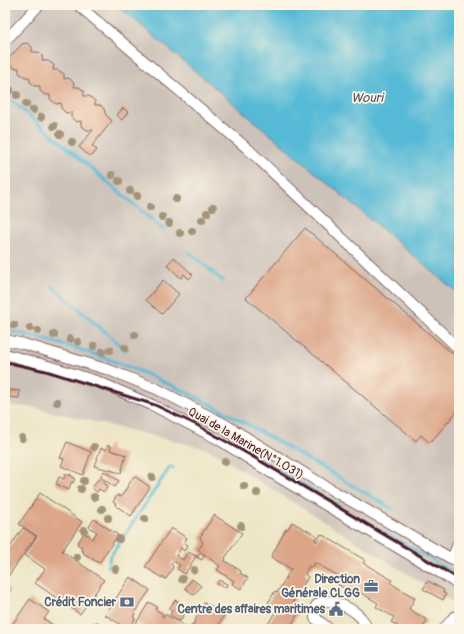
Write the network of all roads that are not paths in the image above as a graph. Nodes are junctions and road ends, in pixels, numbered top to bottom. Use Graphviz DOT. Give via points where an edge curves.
graph roads {
  1 [pos="39,5"];
  2 [pos="78,5"];
  3 [pos="5,41"];
  4 [pos="5,340"];
  5 [pos="459,349"];
  6 [pos="5,354"];
  7 [pos="459,542"];
  8 [pos="455,561"];
  9 [pos="459,585"];
  10 [pos="454,616"];
  11 [pos="329,629"];
  12 [pos="367,629"];
  13 [pos="444,629"];
  1 -- 3 [label="street"];
  2 -- 5 [label="street" via="248,149"];
  4 -- 8 [label="street, Quai de la Marine(N°1.031)" via="109,370 157,388"];
  6 -- 9 [label="street, Quai de la Marine(N°1.031)" via="99,382 152,405 218,439"];
  7 -- 8 [label="street"];
  10 -- 13 [label="street"];
  11 -- 12 [label="street" via="315,618 316,606 323,600 355,611"];
}
